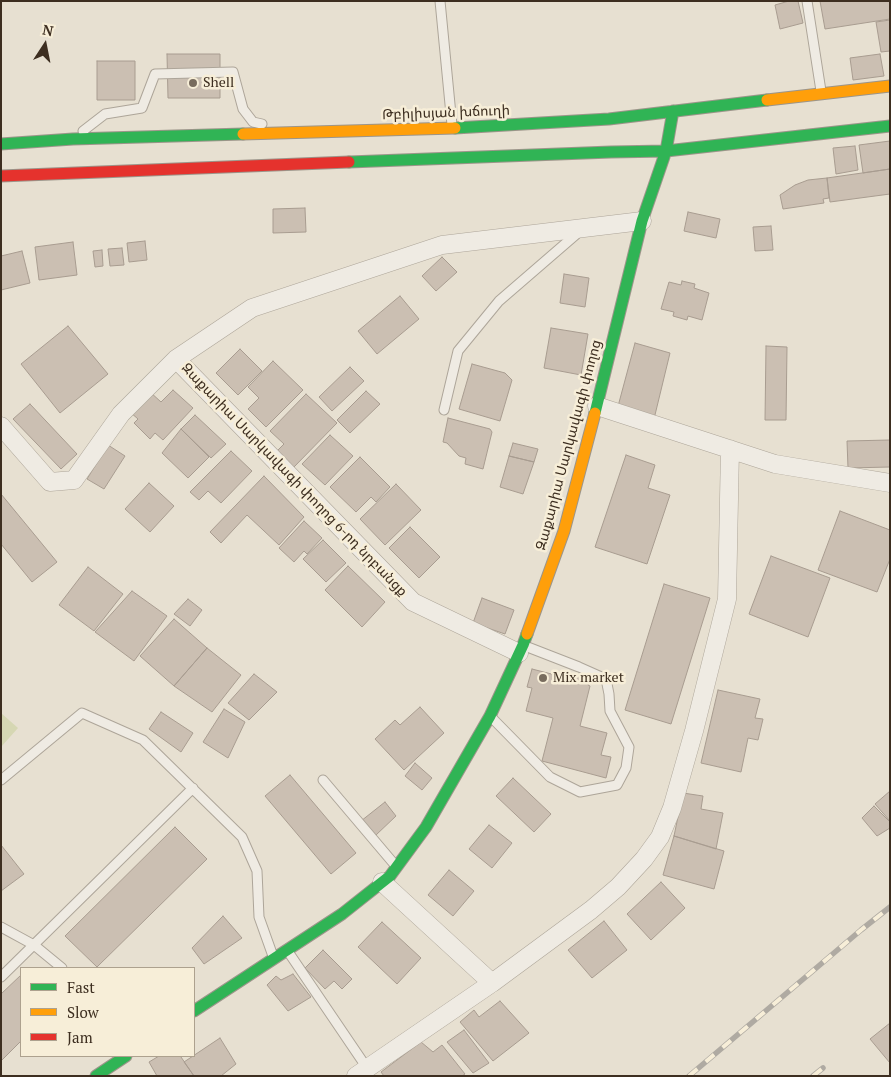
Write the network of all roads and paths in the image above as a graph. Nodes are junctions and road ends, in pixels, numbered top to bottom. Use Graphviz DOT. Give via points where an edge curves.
graph roads {
  1 [pos="440,1"];
  2 [pos="807,1"];
  3 [pos="890,86"];
  4 [pos="821,94"];
  5 [pos="673,111"];
  6 [pos="890,126"];
  7 [pos="452,128"];
  8 [pos="301,133"];
  9 [pos="73,139"];
  10 [pos="1,144"];
  11 [pos="666,151"];
  12 [pos="1,176"];
  13 [pos="642,221"];
  14 [pos="584,228"];
  15 [pos="176,359"];
  16 [pos="597,406"];
  17 [pos="444,410"];
  18 [pos="1,426"];
  19 [pos="730,450"];
  20 [pos="890,483"];
  21 [pos="521,649"];
  22 [pos="490,716"];
  23 [pos="1,780"];
  24 [pos="323,780"];
  25 [pos="193,788"];
  26 [pos="397,867"];
  27 [pos="382,882"];
  28 [pos="1,927"];
  29 [pos="34,945"];
  30 [pos="287,951"];
  31 [pos="274,959"];
  32 [pos="61,967"];
  33 [pos="1,977"];
  34 [pos="492,983"];
  35 [pos="195,1010"];
  36 [pos="124,1057"];
  37 [pos="362,1072"];
  38 [pos="96,1076"];
  1 -- 7 [label="lane"];
  2 -- 4 [label="lane"];
  3 -- 4 [label="main road, Թբիլիսյան խճուղի"];
  4 -- 5 [label="main road, Թբիլիսյան խճուղի"];
  5 -- 7 [label="main road, Թբիլիսյան խճուղի" via="609,119"];
  5 -- 11 [label="main road, Զաքարիա Սարկավագի փողոց"];
  6 -- 11 [label="main road"];
  7 -- 8 [label="main road, Թբիլիսյան խճուղի"];
  8 -- 9 [label="main road, Թբիլիսյան խճուղի"];
  8 -- 9 [label="lane" via="253,122 243,109 233,72 155,74 142,108 105,114"];
  9 -- 10 [label="main road, Թբիլիսյան խճուղի"];
  11 -- 12 [label="main road"];
  11 -- 13 [label="main road, Զաքարիա Սարկավագի փողոց"];
  13 -- 14 [label="street, Զաքարիա Սարկավագի փողոց 6-րդ նրբանցք"];
  13 -- 16 [label="main road, Զաքարիա Սարկավագի փողոց"];
  14 -- 15 [label="street, Զաքարիա Սարկավագի փողոց 6-րդ նրբանցք" via="442,245 252,308"];
  14 -- 17 [label="lane" via="499,301 458,351"];
  15 -- 18 [label="street, Զաքարիա Սարկավագի փողոց 6-րդ նրբանցք" via="121,414 74,480 50,482"];
  15 -- 21 [label="street, Զաքարիա Սարկավագի փողոց 6-րդ նրբանցք" via="412,602"];
  16 -- 19 [label="street"];
  16 -- 21 [label="main road, Զաքարիա Սարկավագի փողոց" via="564,531"];
  19 -- 20 [label="street" via="775,464"];
  19 -- 34 [label="street" via="727,599 692,739 660,837 618,887"];
  21 -- 22 [label="main road, Զաքարիա Սարկավագի փողոց"];
  21 -- 22 [label="lane" via="606,679 610,711 629,747 626,768 617,785 580,792 550,777"];
  22 -- 26 [label="main road, Զաքարիա Սարկավագի փողոց" via="426,827"];
  23 -- 25 [label="lane" via="82,713 143,740"];
  24 -- 26 [label="lane"];
  25 -- 29 [label="lane"];
  25 -- 31 [label="lane" via="242,837 257,871 259,917"];
  26 -- 27 [label="main road, Զաքարիա Սարկավագի փողոց"];
  27 -- 30 [label="main road, Զաքարիա Սարկավագի փողոց"];
  27 -- 34 [label="street"];
  28 -- 29 [label="lane"];
  29 -- 32 [label="lane"];
  29 -- 33 [label="lane"];
  30 -- 31 [label="main road, Զաքարիա Սարկավագի փողոց"];
  30 -- 37 [label="lane"];
  31 -- 35 [label="main road, Զաքարիա Սարկավագի փողոց"];
  34 -- 37 [label="street"];
  36 -- 38 [label="main road"];
}
